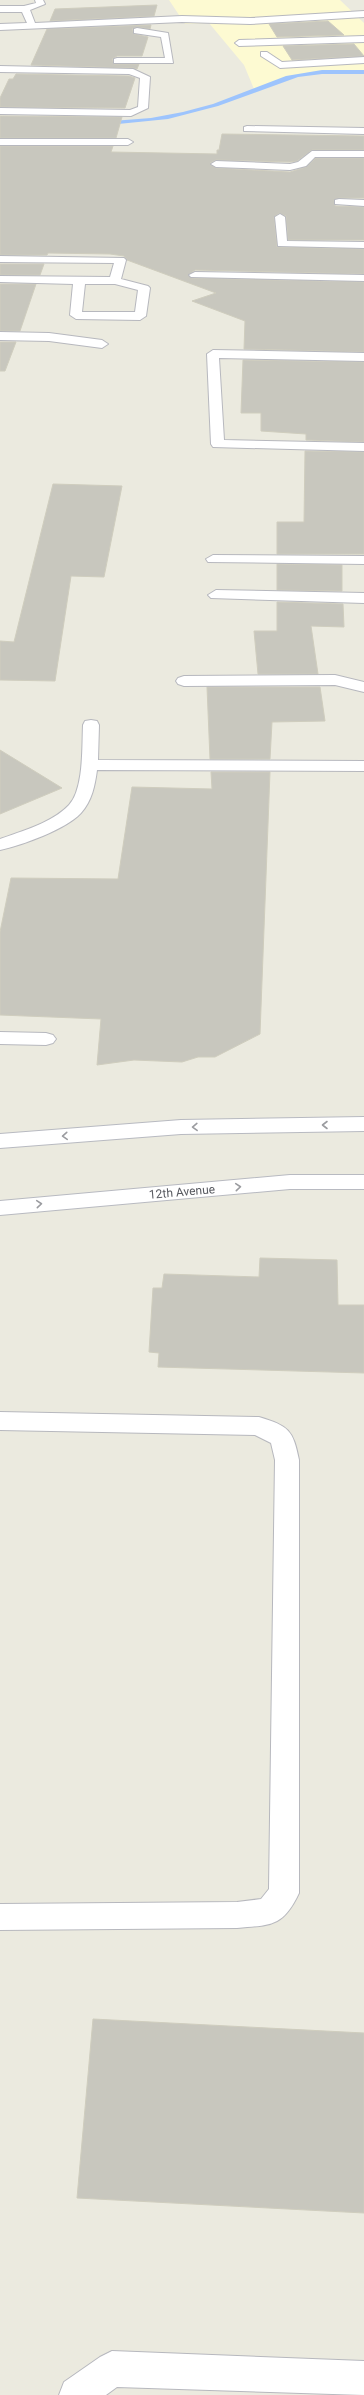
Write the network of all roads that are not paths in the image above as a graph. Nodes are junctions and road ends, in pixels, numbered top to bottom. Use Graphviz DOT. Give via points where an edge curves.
graph roads {
  1 [pos="38,0"];
  2 [pos="338,4"];
  3 [pos="364,8"];
  4 [pos="0,9"];
  5 [pos="25,9"];
  6 [pos="364,14"];
  7 [pos="32,26"];
  8 [pos="45,32"];
  9 [pos="2,33"];
  10 [pos="364,39"];
  11 [pos="239,43"];
  12 [pos="264,54"];
  13 [pos="364,60"];
  14 [pos="110,61"];
  15 [pos="0,69"];
  16 [pos="0,111"];
  17 [pos="247,129"];
  18 [pos="364,131"];
  19 [pos="0,142"];
  20 [pos="128,142"];
  21 [pos="364,154"];
  22 [pos="216,164"];
  23 [pos="339,202"];
  24 [pos="364,203"];
  25 [pos="280,216"];
  26 [pos="364,245"];
  27 [pos="0,259"];
  28 [pos="195,275"];
  29 [pos="364,278"];
  30 [pos="0,279"];
  31 [pos="79,281"];
  32 [pos="115,281"];
  33 [pos="0,336"];
  34 [pos="102,344"];
  35 [pos="364,356"];
  36 [pos="364,447"];
  37 [pos="213,559"];
  38 [pos="364,560"];
  39 [pos="216,595"];
  40 [pos="364,598"];
  41 [pos="184,681"];
  42 [pos="364,687"];
  43 [pos="91,725"];
  44 [pos="89,764"];
  45 [pos="364,766"];
  46 [pos="0,846"];
  47 [pos="0,1038"];
  48 [pos="46,1039"];
  49 [pos="364,1124"];
  50 [pos="0,1141"];
  51 [pos="364,1182"];
  52 [pos="0,1208"];
  53 [pos="0,1421"];
  54 [pos="0,1917"];
  55 [pos="364,2379"];
  56 [pos="77,2395"];
  1 -- 5 [label="main road" via="41,4"];
  2 -- 3 [label="main road" via="343,9"];
  4 -- 5 [label="main road"];
  5 -- 7 [label="main road"];
  6 -- 7 [label="main road"];
  7 -- 9 [label="main road"];
  8 -- 14 [label="main road" via="149,31 165,35 170,61"];
  10 -- 11 [label="main road"];
  12 -- 13 [label="main road" via="280,64"];
  15 -- 16 [label="main road" via="130,71 145,77 142,108 130,113"];
  17 -- 18 [label="main road"];
  19 -- 20 [label="main road"];
  21 -- 22 [label="main road" via="312,154 302,164 290,167"];
  23 -- 24 [label="main road"];
  25 -- 26 [label="main road" via="282,244"];
  27 -- 32 [label="main road" via="120,260"];
  28 -- 29 [label="main road"];
  30 -- 31 [label="main road"];
  31 -- 32 [label="main road"];
  31 -- 32 [label="main road" via="76,315 140,316 144,288"];
  33 -- 34 [label="main road"];
  35 -- 36 [label="main road" via="213,354 218,444"];
  37 -- 38 [label="main road"];
  39 -- 40 [label="main road"];
  41 -- 42 [label="main road" via="335,680"];
  43 -- 44 [label="main road"];
  44 -- 45 [label="main road"];
  44 -- 46 [label="main road" via="81,800 75,809 65,817"];
  47 -- 48 [label="main road"];
  49 -- 50 [label="main road, one-way" via="180,1127"];
  52 -- 51 [label="main road, 12th Avenue, one-way" via="290,1182"];
  53 -- 54 [label="main road" via="259,1426 282,1438 287,1460 284,1893 269,1912"];
  55 -- 56 [label="main road" via="112,2369"];
}
